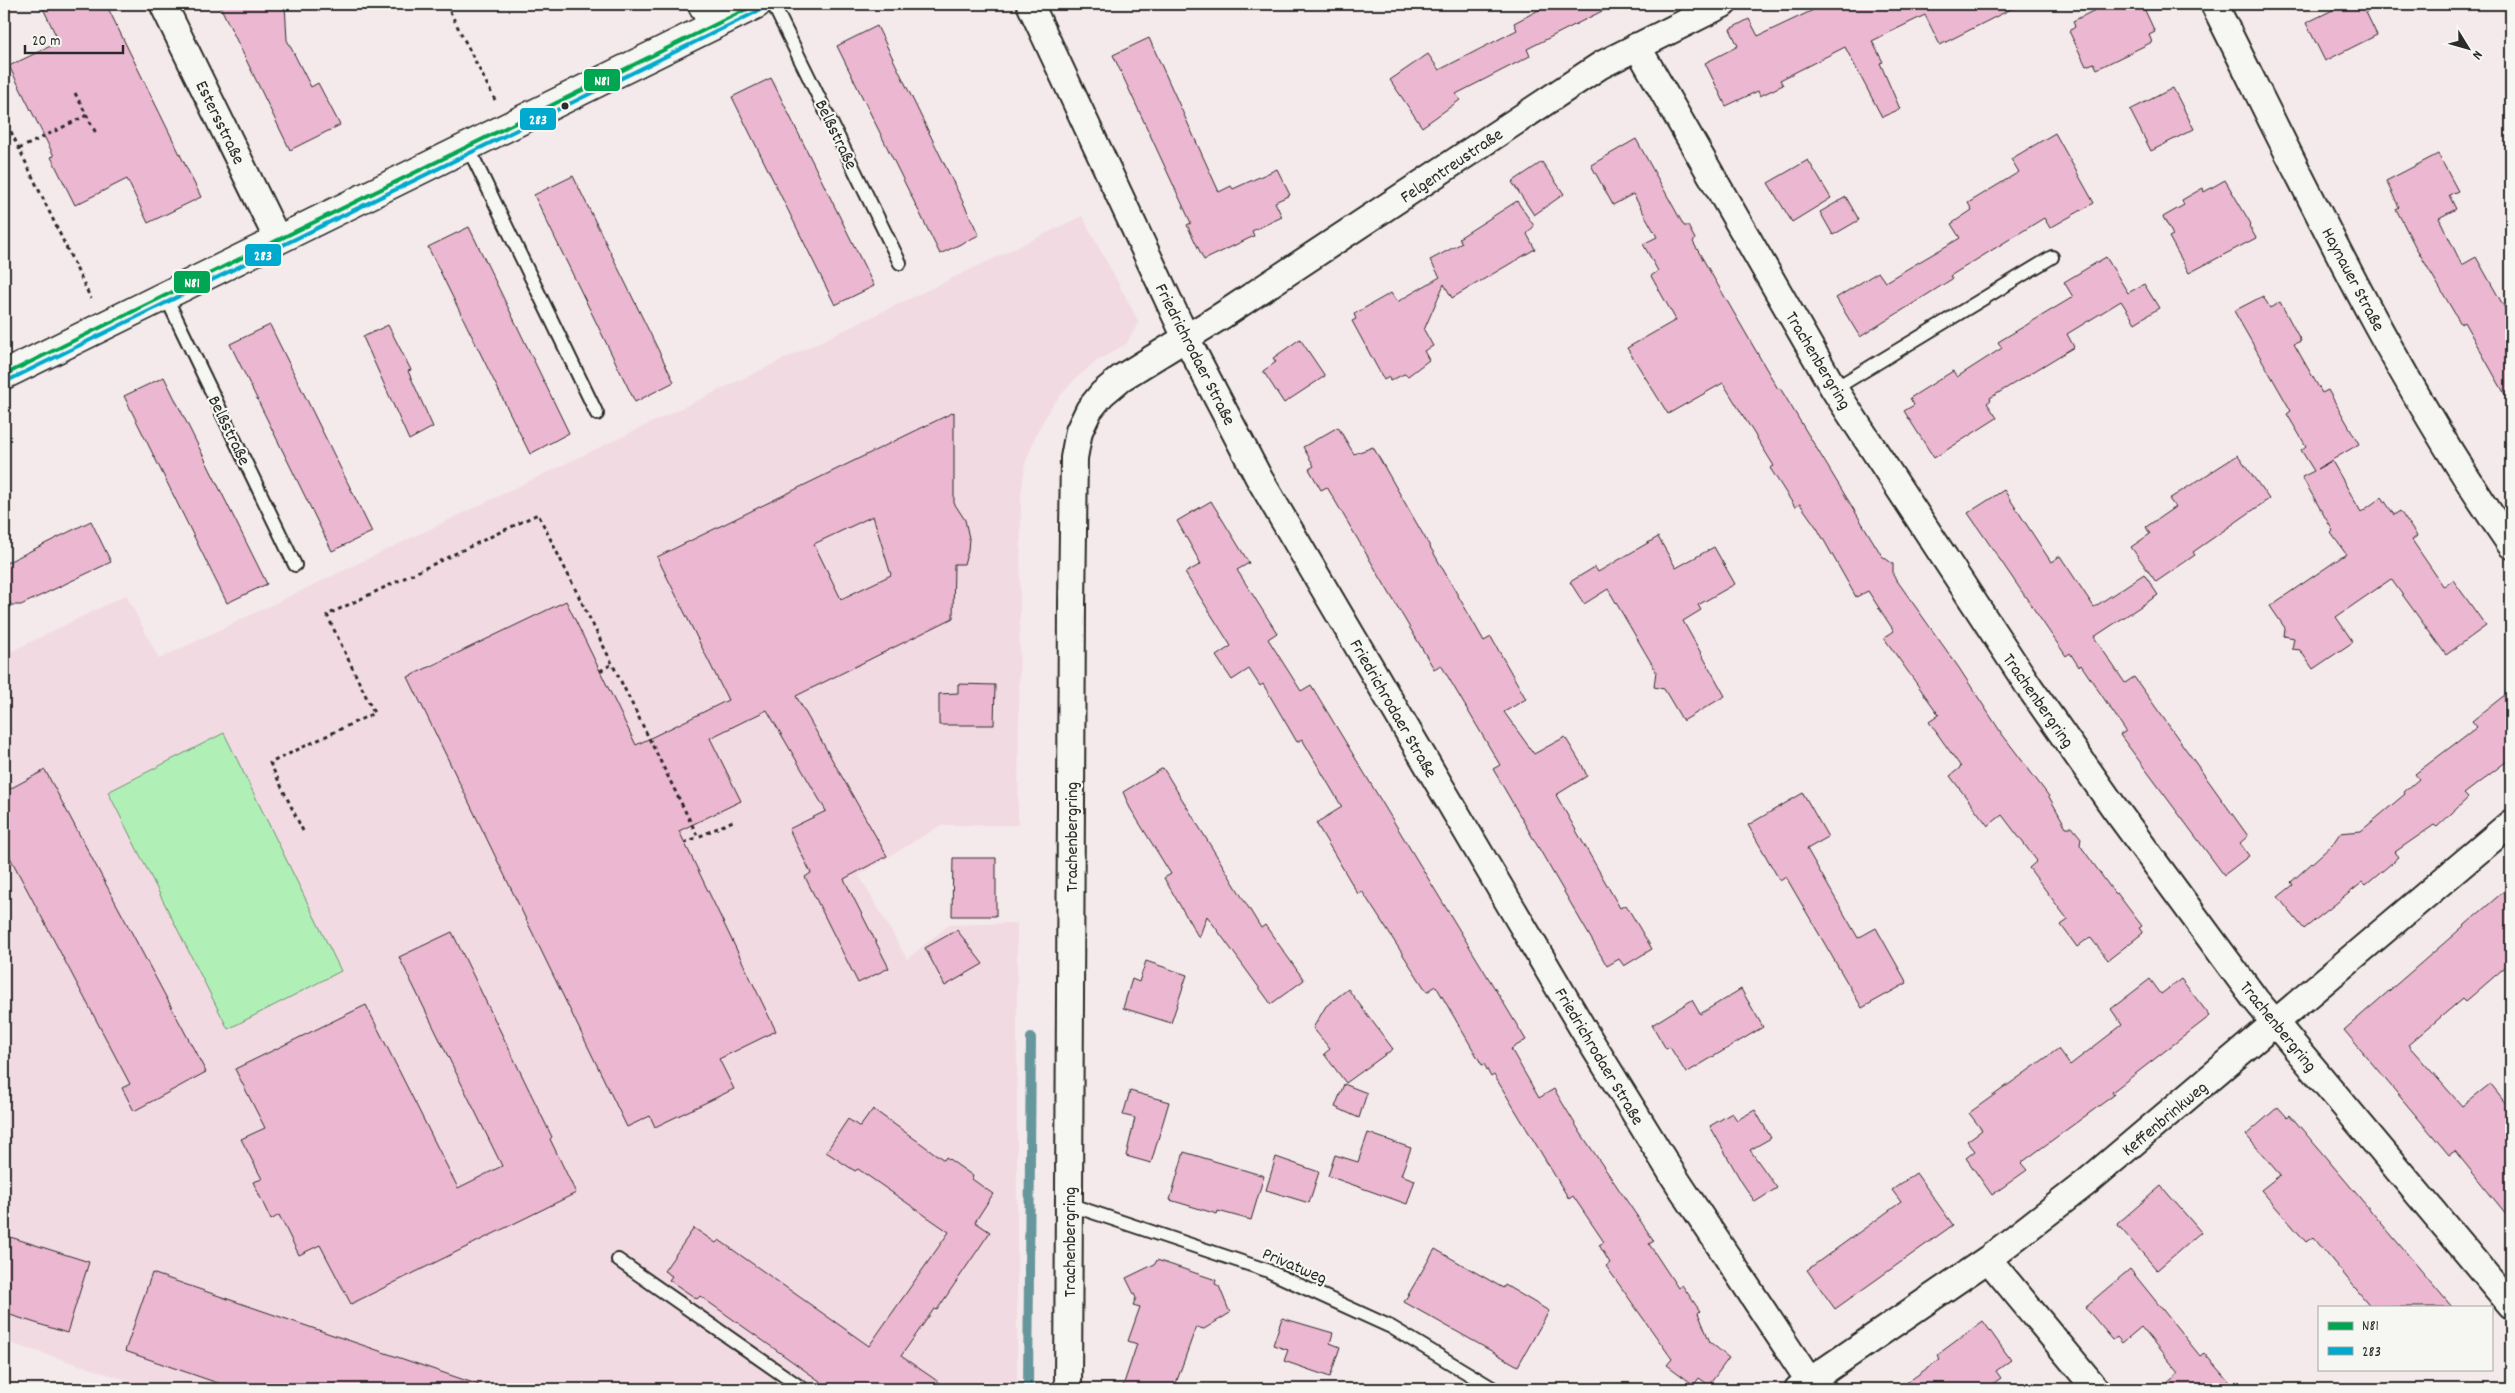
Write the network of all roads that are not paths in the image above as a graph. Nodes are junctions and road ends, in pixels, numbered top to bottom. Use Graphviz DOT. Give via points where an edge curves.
graph roads {
  1 [pos="164,4"];
  2 [pos="757,4"];
  3 [pos="773,4"];
  4 [pos="1030,4"];
  5 [pos="1723,4"];
  6 [pos="2214,4"];
  7 [pos="707,15"];
  8 [pos="1637,46"];
  9 [pos="468,147"];
  10 [pos="278,240"];
  11 [pos="2052,257"];
  12 [pos="900,264"];
  13 [pos="165,295"];
  14 [pos="1186,338"];
  15 [pos="4,375"];
  16 [pos="1834,389"];
  17 [pos="597,414"];
  18 [pos="2511,545"];
  19 [pos="295,565"];
  20 [pos="2511,823"];
  21 [pos="2275,1023"];
  22 [pos="1068,1204"];
  23 [pos="1988,1259"];
  24 [pos="618,1260"];
  25 [pos="2511,1304"];
  26 [pos="1804,1386"];
  27 [pos="803,1389"];
  28 [pos="1068,1389"];
  29 [pos="1494,1389"];
  30 [pos="2096,1389"];
  1 -- 10 [label="street, Estersstraße"];
  2 -- 7 [label="street"];
  3 -- 12 [label="lane, Belßstraße"];
  4 -- 14 [label="street, Friedrichrodaer Straße"];
  5 -- 8 [label="street, Felgentreustraße"];
  6 -- 18 [label="street, Haynauer Straße" via="2366,305 2429,417"];
  7 -- 9 [label="street"];
  8 -- 14 [label="street, Felgentreustraße" via="1601,66"];
  8 -- 16 [label="street, Trachenbergring"];
  9 -- 10 [label="street"];
  9 -- 17 [label="lane"];
  10 -- 13 [label="street"];
  11 -- 16 [label="lane"];
  13 -- 15 [label="street"];
  13 -- 19 [label="lane, Belßstraße"];
  14 -- 22 [label="street, Trachenbergring" via="1121,378 1102,394 1089,410 1079,431 1074,458"];
  14 -- 26 [label="street, Friedrichrodaer Straße" via="1259,478 1583,1029"];
  16 -- 21 [label="street, Trachenbergring" via="2030,688 2121,817"];
  20 -- 21 [label="street, Keffenbrinkweg"];
  21 -- 23 [label="street, Keffenbrinkweg" via="2138,1140"];
  21 -- 25 [label="street, Trachenbergring"];
  22 -- 28 [label="street, Trachenbergring"];
  22 -- 29 [label="lane, Privatweg" via="1266,1270 1391,1328"];
  23 -- 26 [label="street, Keffenbrinkweg"];
  23 -- 30 [label="street"];
  24 -- 27 [label="lane"];
}
